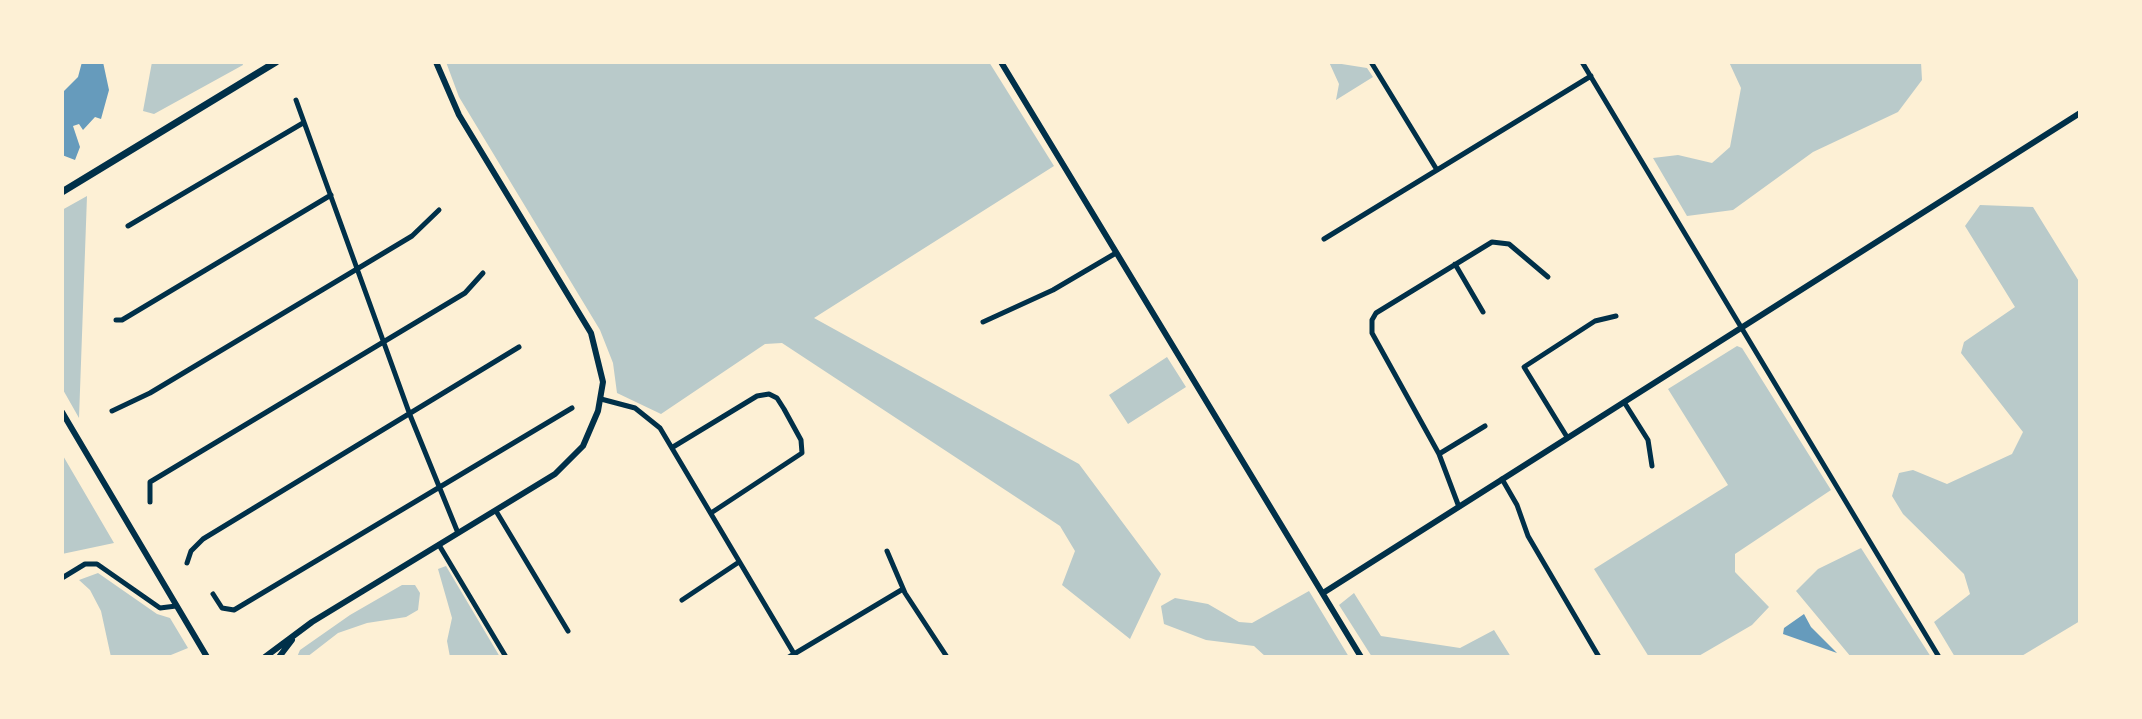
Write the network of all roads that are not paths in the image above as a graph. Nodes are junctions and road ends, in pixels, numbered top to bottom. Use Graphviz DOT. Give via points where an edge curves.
graph roads {
  1 [pos="276,62"];
  2 [pos="436,62"];
  3 [pos="1001,62"];
  4 [pos="1371,62"];
  5 [pos="1582,62"];
  6 [pos="1591,76"];
  7 [pos="296,100"];
  8 [pos="2080,113"];
  9 [pos="303,123"];
  10 [pos="1437,170"];
  11 [pos="62,192"];
  12 [pos="331,195"];
  13 [pos="439,210"];
  14 [pos="128,226"];
  15 [pos="1324,239"];
  16 [pos="1116,253"];
  17 [pos="1455,264"];
  18 [pos="357,269"];
  19 [pos="483,273"];
  20 [pos="1548,277"];
  21 [pos="1483,312"];
  22 [pos="1616,316"];
  23 [pos="116,320"];
  24 [pos="983,322"];
  25 [pos="1742,328"];
  26 [pos="383,341"];
  27 [pos="519,347"];
  28 [pos="601,399"];
  29 [pos="1624,402"];
  30 [pos="572,408"];
  31 [pos="112,411"];
  32 [pos="62,412"];
  33 [pos="410,415"];
  34 [pos="1485,426"];
  35 [pos="1567,437"];
  36 [pos="673,447"];
  37 [pos="1439,454"];
  38 [pos="1652,466"];
  39 [pos="1502,479"];
  40 [pos="437,486"];
  41 [pos="150,502"];
  42 [pos="1459,507"];
  43 [pos="496,511"];
  44 [pos="711,514"];
  45 [pos="458,534"];
  46 [pos="439,545"];
  47 [pos="887,551"];
  48 [pos="739,562"];
  49 [pos="187,563"];
  50 [pos="62,578"];
  51 [pos="903,589"];
  52 [pos="1323,593"];
  53 [pos="213,594"];
  54 [pos="682,600"];
  55 [pos="176,606"];
  56 [pos="303,628"];
  57 [pos="568,631"];
  58 [pos="793,656"];
  59 [pos="207,657"];
  60 [pos="265,657"];
  61 [pos="279,657"];
  62 [pos="506,657"];
  63 [pos="947,657"];
  64 [pos="1361,657"];
  65 [pos="1599,657"];
  66 [pos="1939,657"];
  1 -- 11 [label="main road"];
  2 -- 28 [label="street" via="459,115 591,333 602,368"];
  3 -- 16 [label="street"];
  4 -- 10 [label="street"];
  5 -- 6 [label="street"];
  6 -- 10 [label="street"];
  6 -- 25 [label="street"];
  7 -- 9 [label="street"];
  8 -- 25 [label="street"];
  9 -- 12 [label="street"];
  9 -- 14 [label="street"];
  10 -- 15 [label="street"];
  12 -- 18 [label="street"];
  12 -- 23 [label="street"];
  13 -- 18 [label="street" via="412,236"];
  16 -- 24 [label="street"];
  16 -- 52 [label="street"];
  17 -- 20 [label="street" via="1500,242 1520,250"];
  17 -- 21 [label="street"];
  17 -- 37 [label="street" via="1376,313 1371,326"];
  18 -- 26 [label="street"];
  18 -- 31 [label="street"];
  19 -- 26 [label="street" via="465,293"];
  22 -- 35 [label="street" via="1595,321 1524,367"];
  25 -- 29 [label="street"];
  25 -- 66 [label="street"];
  26 -- 33 [label="street"];
  26 -- 41 [label="street" via="150,482"];
  27 -- 33 [label="street"];
  28 -- 36 [label="street" via="646,415"];
  28 -- 43 [label="street" via="595,423 573,458"];
  29 -- 35 [label="street"];
  29 -- 38 [label="street" via="1648,440"];
  30 -- 40 [label="street"];
  32 -- 55 [label="street"];
  33 -- 40 [label="street"];
  33 -- 49 [label="street" via="203,539"];
  34 -- 37 [label="street"];
  35 -- 39 [label="street"];
  36 -- 44 [label="street"];
  36 -- 44 [label="street" via="748,401 769,394 777,398 801,440 800,455"];
  37 -- 42 [label="street"];
  39 -- 42 [label="street"];
  39 -- 65 [label="street" via="1528,536"];
  40 -- 45 [label="street"];
  40 -- 53 [label="street" via="234,610 222,608"];
  42 -- 52 [label="street"];
  43 -- 45 [label="street"];
  43 -- 57 [label="street"];
  44 -- 48 [label="street"];
  45 -- 46 [label="street"];
  46 -- 56 [label="street"];
  46 -- 62 [label="street"];
  47 -- 51 [label="street"];
  48 -- 54 [label="street"];
  48 -- 58 [label="street"];
  50 -- 55 [label="street" via="88,564 111,572 160,608"];
  51 -- 58 [label="street"];
  51 -- 63 [label="street"];
  52 -- 64 [label="street"];
  55 -- 59 [label="street"];
  56 -- 60 [label="street"];
  56 -- 61 [label="street"];
}
